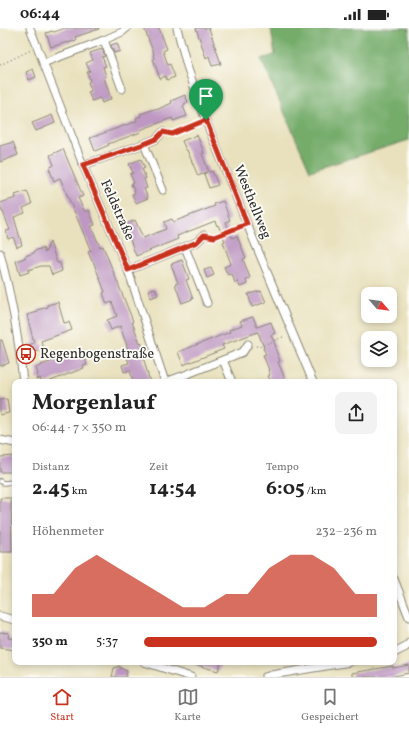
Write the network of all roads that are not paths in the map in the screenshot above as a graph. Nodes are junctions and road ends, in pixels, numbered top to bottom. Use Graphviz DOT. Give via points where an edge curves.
graph roads {
  1 [pos="30,28"];
  2 [pos="127,28"];
  3 [pos="176,28"];
  4 [pos="104,40"];
  5 [pos="43,63"];
  6 [pos="122,89"];
  7 [pos="163,132"];
  8 [pos="144,144"];
  9 [pos="83,165"];
  10 [pos="163,190"];
  11 [pos="204,235"];
  12 [pos="185,247"];
  13 [pos="0,253"];
  14 [pos="2,268"];
  15 [pos="128,270"];
  16 [pos="207,303"];
  17 [pos="248,344"];
  18 [pos="223,360"];
  19 [pos="23,379"];
  20 [pos="164,379"];
  21 [pos="175,379"];
  22 [pos="231,379"];
  23 [pos="312,379"];
  24 [pos="0,440"];
  25 [pos="12,442"];
  26 [pos="0,481"];
  27 [pos="12,482"];
  28 [pos="397,586"];
  29 [pos="0,616"];
  30 [pos="409,616"];
  31 [pos="12,619"];
  32 [pos="409,643"];
  33 [pos="397,651"];
  34 [pos="154,665"];
  35 [pos="170,665"];
  36 [pos="332,665"];
  37 [pos="170,670"];
  38 [pos="192,677"];
  39 [pos="265,677"];
  1 -- 5 [label="street, Feldstraße"];
  2 -- 4 [label="street"];
  3 -- 23 [label="street, Westhellweg" via="206,120"];
  4 -- 5 [label="street"];
  4 -- 6 [label="street"];
  5 -- 9 [label="street, Feldstraße"];
  7 -- 8 [label="street" via="156,139"];
  8 -- 9 [label="street"];
  8 -- 10 [label="street"];
  9 -- 15 [label="street, Feldstraße"];
  11 -- 12 [label="street" via="197,242"];
  12 -- 15 [label="street"];
  12 -- 16 [label="street"];
  13 -- 14 [label="street"];
  14 -- 19 [label="street" via="9,287"];
  15 -- 20 [label="street, Feldstraße"];
  17 -- 18 [label="street" via="243,352"];
  18 -- 21 [label="street"];
  18 -- 22 [label="street"];
  24 -- 25 [label="street"];
  26 -- 27 [label="lane"];
  28 -- 30 [label="street"];
  29 -- 31 [label="street"];
  32 -- 33 [label="street"];
  34 -- 37 [label="street"];
  35 -- 37 [label="street"];
  36 -- 39 [label="street"];
  37 -- 38 [label="street"];
}
